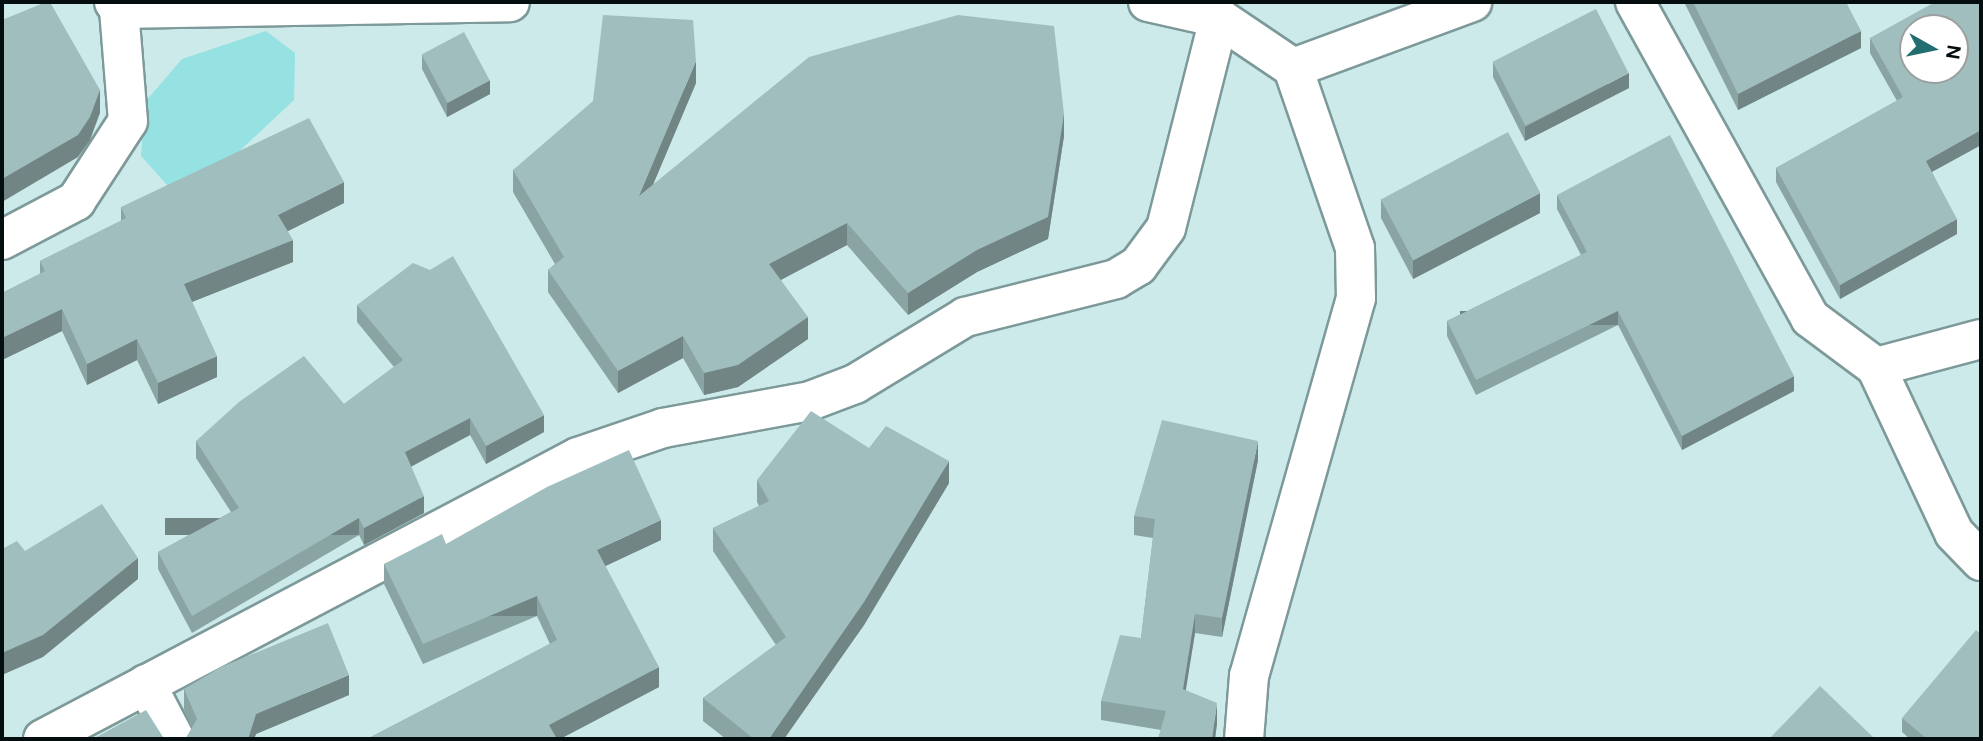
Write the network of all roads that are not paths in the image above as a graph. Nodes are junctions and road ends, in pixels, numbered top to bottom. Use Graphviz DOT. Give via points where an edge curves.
graph roads {
  1 [pos="510,2"];
  2 [pos="1148,2"];
  3 [pos="1472,2"];
  4 [pos="1634,2"];
  5 [pos="117,5"];
  6 [pos="1214,10"];
  7 [pos="1293,68"];
  8 [pos="2,240"];
  9 [pos="1981,339"];
  10 [pos="1876,367"];
  11 [pos="1981,561"];
  12 [pos="146,684"];
  13 [pos="43,739"];
  14 [pos="174,739"];
  15 [pos="1244,739"];
  1 -- 5 [label="street"];
  2 -- 6 [label="street"];
  3 -- 7 [label="street"];
  4 -- 10 [label="street" via="1810,318"];
  5 -- 8 [label="street" via="128,121 76,201"];
  6 -- 7 [label="street"];
  6 -- 12 [label="street" via="1166,228 1138,266 1116,279 965,317 855,384 810,401 663,428 578,457"];
  7 -- 15 [label="street" via="1355,248 1356,298 1249,676"];
  9 -- 10 [label="street"];
  10 -- 11 [label="street" via="1954,533"];
  12 -- 13 [label="street"];
  12 -- 14 [label="street"];
}
